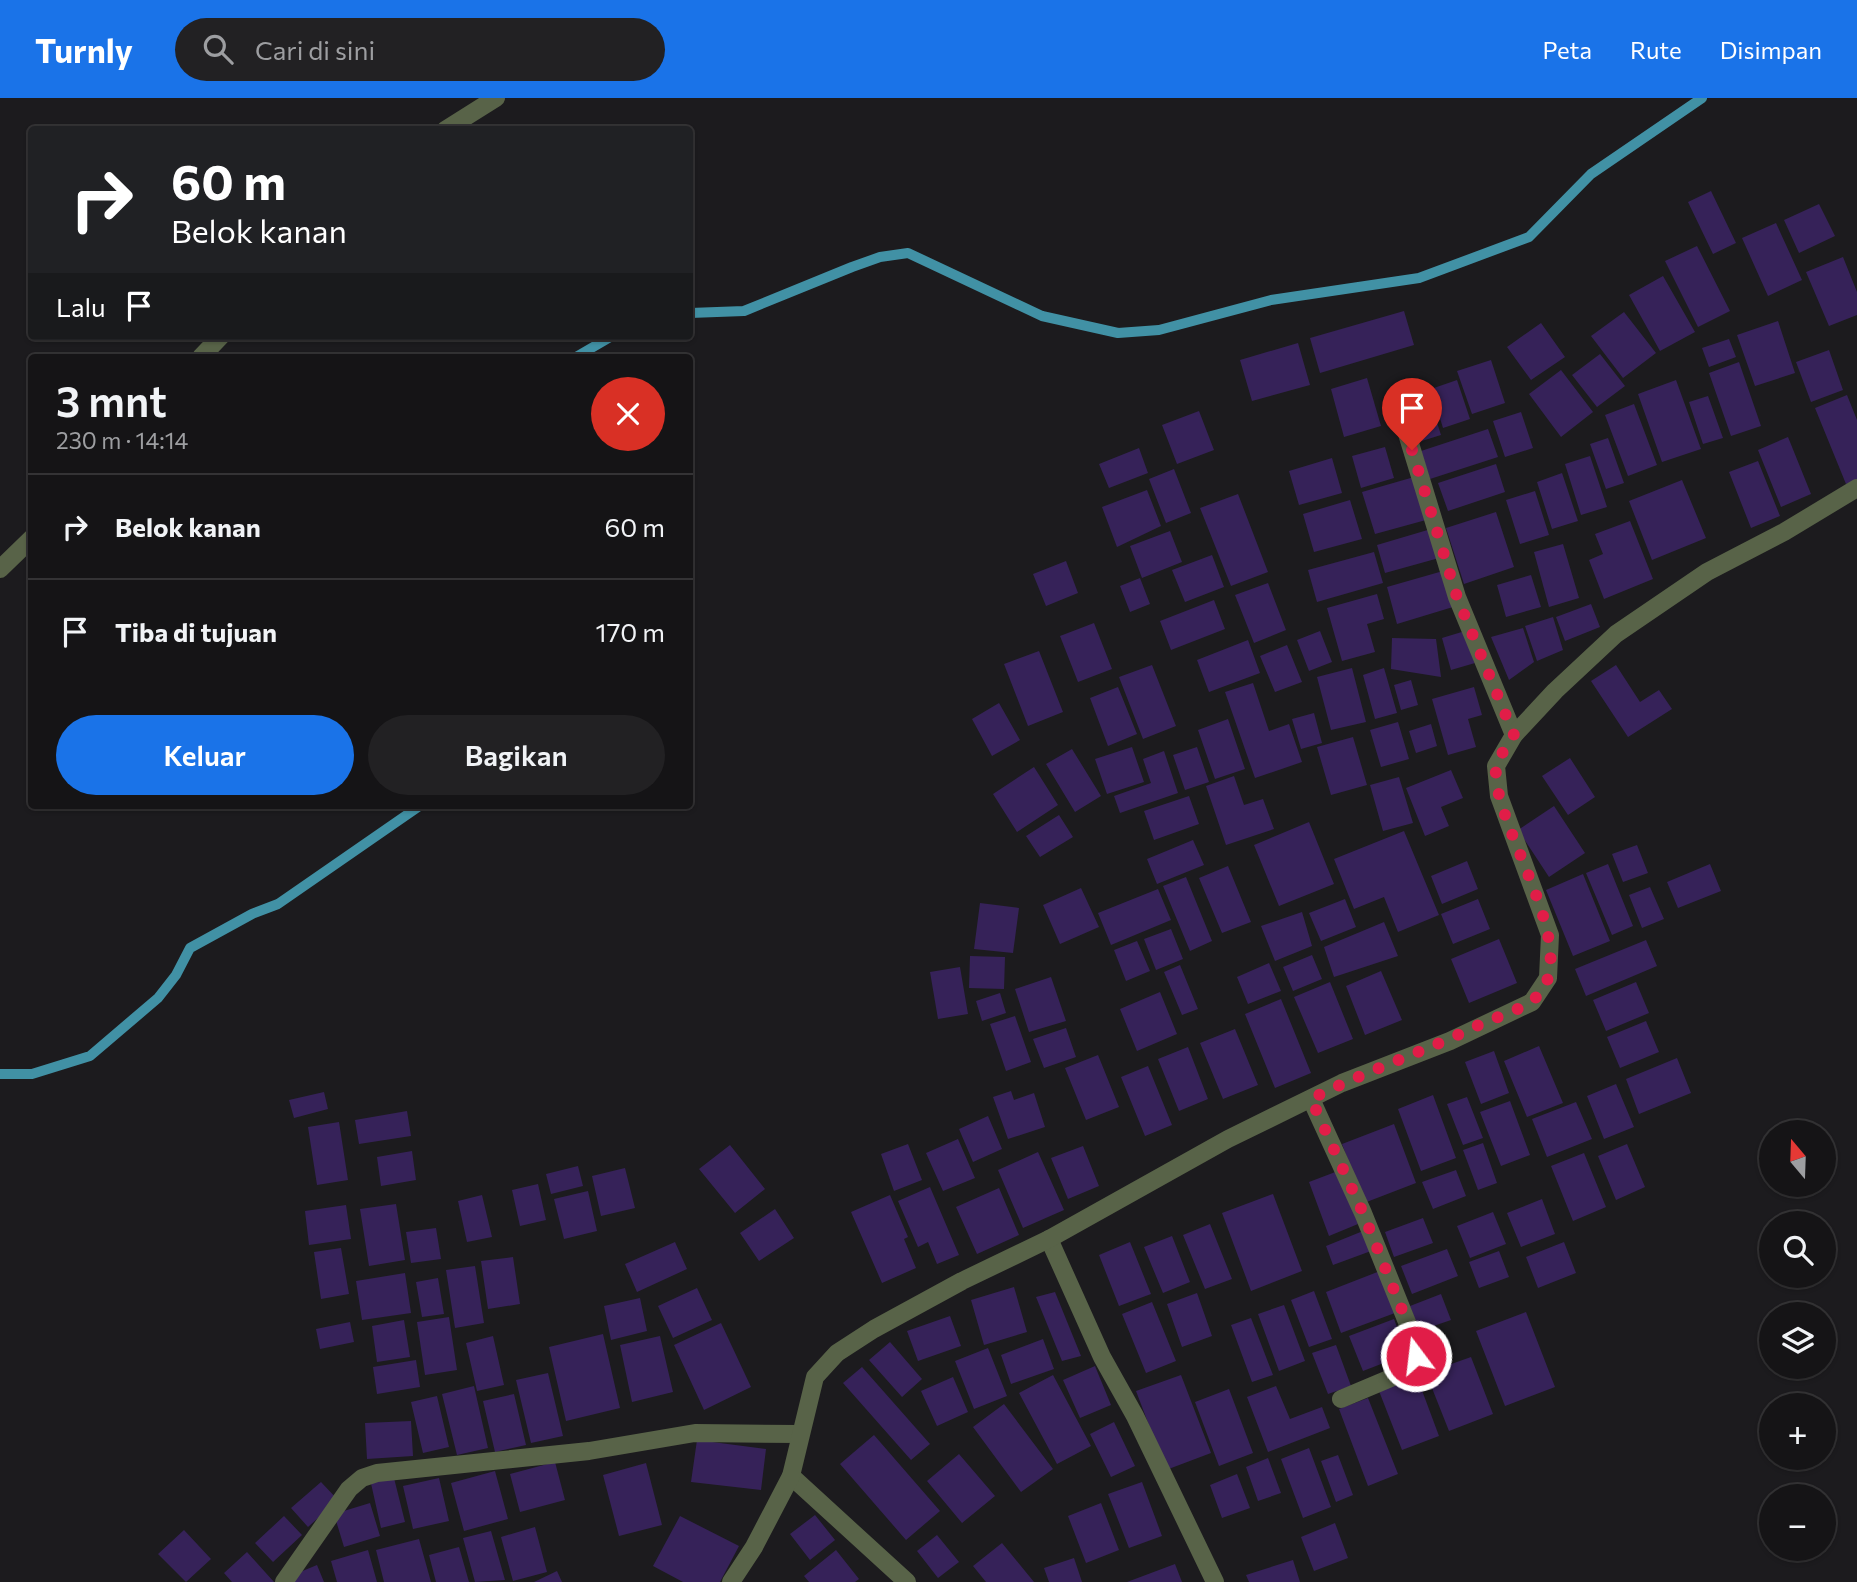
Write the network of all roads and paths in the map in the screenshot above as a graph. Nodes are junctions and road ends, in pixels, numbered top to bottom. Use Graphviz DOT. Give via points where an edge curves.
graph roads {
  1 [pos="496,98"];
  2 [pos="452,126"];
  3 [pos="218,340"];
  4 [pos="204,354"];
  5 [pos="1397,401"];
  6 [pos="1857,488"];
  7 [pos="28,542"];
  8 [pos="0,569"];
  9 [pos="1514,735"];
  10 [pos="1311,1099"];
  11 [pos="1049,1239"];
  12 [pos="1341,1399"];
  13 [pos="799,1434"];
  14 [pos="791,1476"];
  15 [pos="284,1582"];
  16 [pos="731,1582"];
  17 [pos="907,1582"];
  18 [pos="1215,1582"];
  1 -- 2 [label="street"];
  3 -- 4 [label="street"];
  5 -- 9 [label="street" via="1457,597"];
  6 -- 9 [label="street" via="1707,572 1616,634"];
  7 -- 8 [label="street"];
  9 -- 10 [label="street" via="1496,766 1499,796 1550,935 1548,978 1532,1002"];
  10 -- 11 [label="street" via="1228,1139"];
  10 -- 12 [label="street" via="1363,1213 1413,1337 1416,1356 1414,1364 1398,1375"];
  11 -- 13 [label="street" via="962,1281 837,1353 815,1377"];
  11 -- 18 [label="street" via="1102,1357"];
  13 -- 14 [label="street"];
  13 -- 15 [label="street" via="695,1433 589,1451 377,1473 349,1489"];
  14 -- 16 [label="street"];
  14 -- 17 [label="street"];
}
